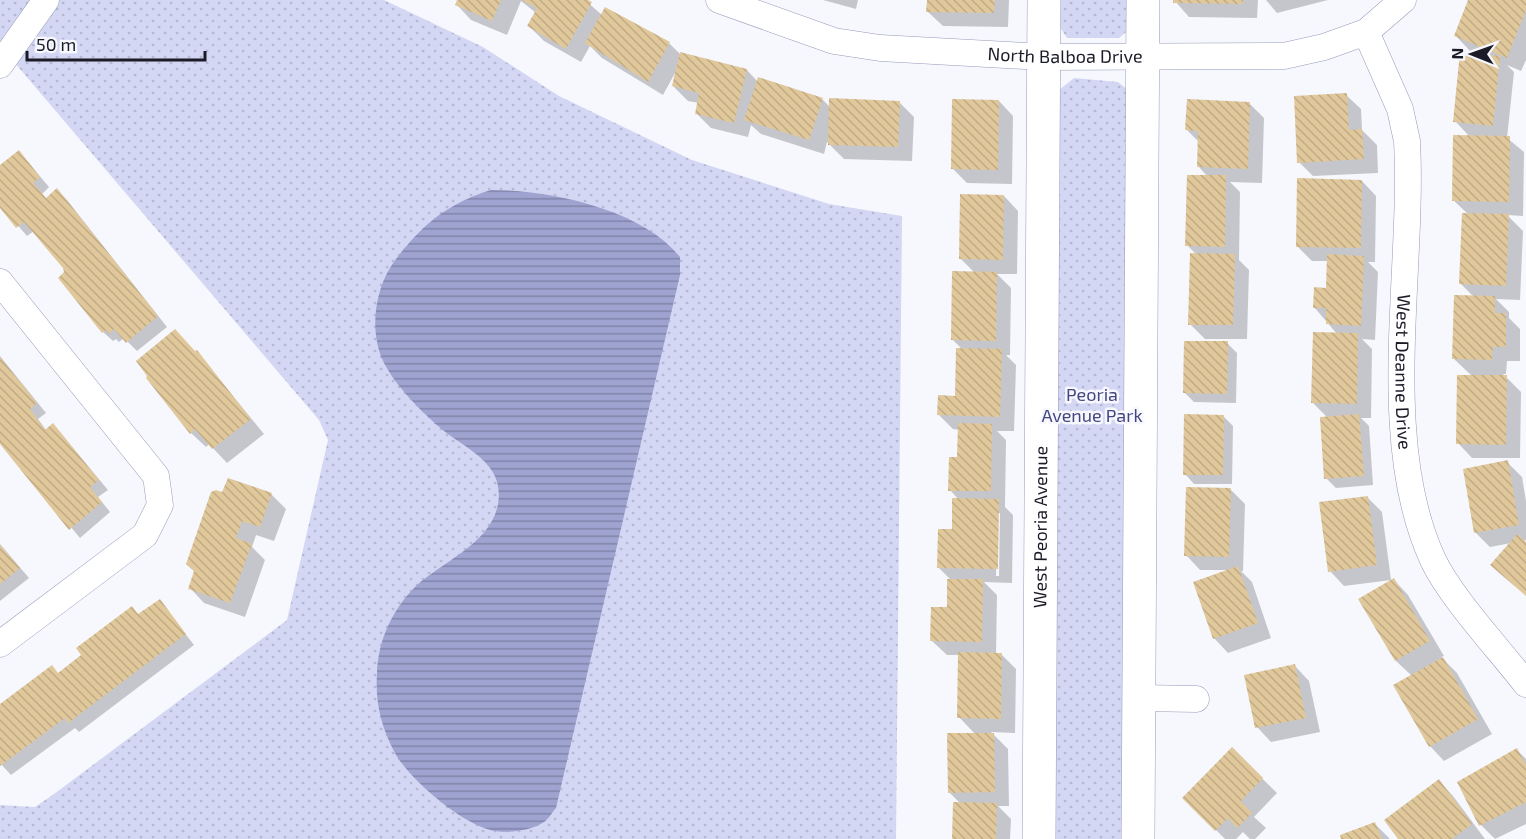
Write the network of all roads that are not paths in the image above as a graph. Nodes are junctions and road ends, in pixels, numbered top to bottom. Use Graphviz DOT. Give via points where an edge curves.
graph roads {
  1 [pos="46,0"];
  2 [pos="719,0"];
  3 [pos="1044,0"];
  4 [pos="1143,0"];
  5 [pos="1402,0"];
  6 [pos="752,6"];
  7 [pos="1366,32"];
  8 [pos="1143,56"];
  9 [pos="1043,57"];
  10 [pos="0,64"];
  11 [pos="0,282"];
  12 [pos="0,644"];
  13 [pos="1526,684"];
  14 [pos="1140,698"];
  15 [pos="1196,699"];
  16 [pos="1039,839"];
  17 [pos="1138,839"];
  1 -- 10 [label="street"];
  2 -- 6 [label="street, North Balboa Drive"];
  3 -- 9 [label="street, West Peoria Avenue"];
  4 -- 8 [label="street"];
  5 -- 7 [label="street, North Balboa Drive"];
  6 -- 9 [label="street, North Balboa Drive" via="834,41 880,48"];
  7 -- 8 [label="street, North Balboa Drive" via="1284,56"];
  7 -- 13 [label="street, West Deanne Drive" via="1400,109 1407,141 1403,410 1404,452 1415,512 1434,561"];
  8 -- 9 [label="street, North Balboa Drive"];
  8 -- 14 [label="street"];
  9 -- 16 [label="street, West Peoria Avenue"];
  11 -- 12 [label="street" via="156,476 160,505 146,535"];
  14 -- 15 [label="street"];
  14 -- 17 [label="street"];
}
